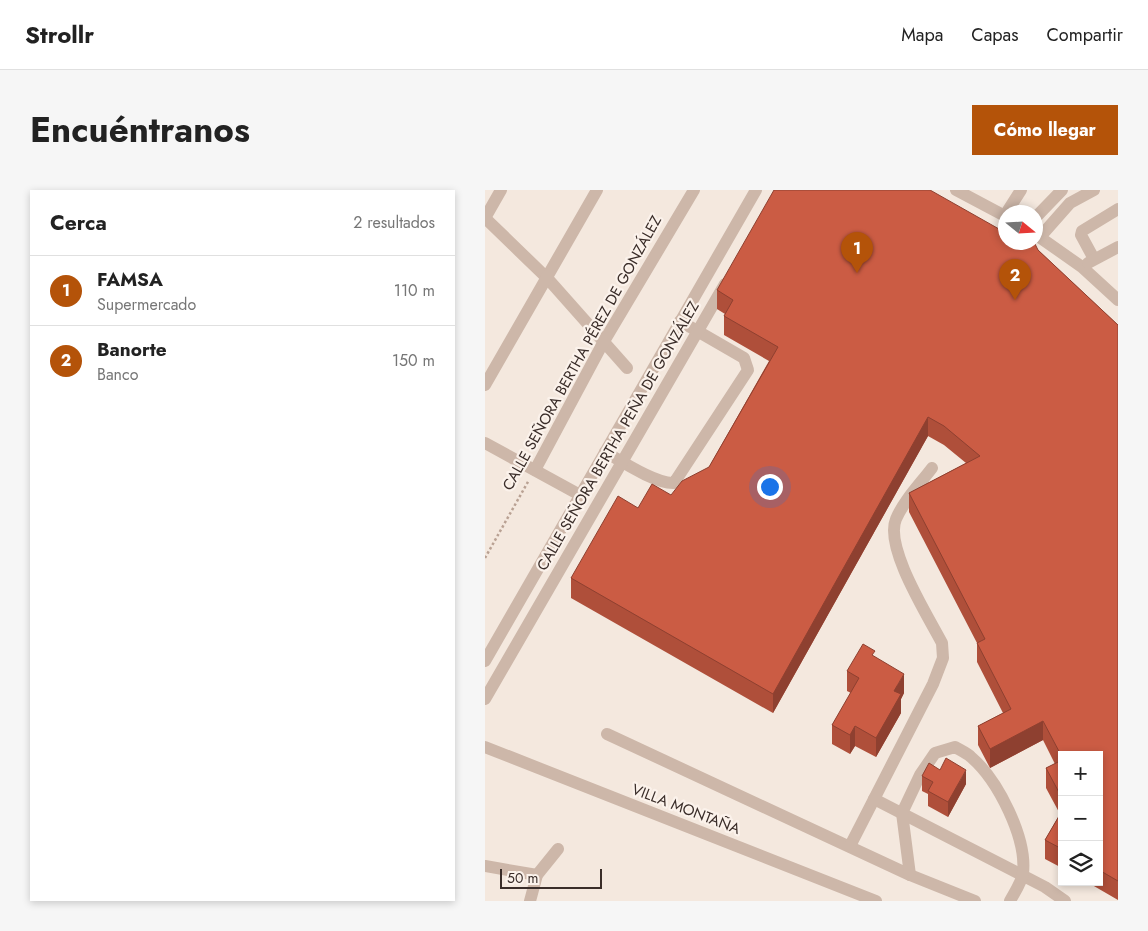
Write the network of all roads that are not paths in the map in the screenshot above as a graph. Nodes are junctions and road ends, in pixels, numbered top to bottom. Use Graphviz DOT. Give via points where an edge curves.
graph roads {
  1 [pos="501,190"];
  2 [pos="597,190"];
  3 [pos="694,190"];
  4 [pos="756,190"];
  5 [pos="956,190"];
  6 [pos="1062,190"];
  7 [pos="1094,190"];
  8 [pos="1018,191"];
  9 [pos="1011,205"];
  10 [pos="1043,210"];
  11 [pos="1118,210"];
  12 [pos="998,211"];
  13 [pos="485,218"];
  14 [pos="1043,231"];
  15 [pos="1043,240"];
  16 [pos="1118,247"];
  17 [pos="1094,259"];
  18 [pos="1082,267"];
  19 [pos="731,273"];
  20 [pos="548,279"];
  21 [pos="1118,300"];
  22 [pos="680,321"];
  23 [pos="698,330"];
  24 [pos="603,343"];
  25 [pos="627,368"];
  26 [pos="485,385"];
  27 [pos="485,443"];
  28 [pos="605,452"];
  29 [pos="622,462"];
  30 [pos="932,468"];
  31 [pos="535,470"];
  32 [pos="580,495"];
  33 [pos="518,604"];
  34 [pos="534,614"];
  35 [pos="485,661"];
  36 [pos="485,699"];
  37 [pos="607,734"];
  38 [pos="485,747"];
  39 [pos="873,799"];
  40 [pos="902,813"];
  41 [pos="850,846"];
  42 [pos="558,850"];
  43 [pos="485,866"];
  44 [pos="537,874"];
  45 [pos="910,875"];
  46 [pos="1023,876"];
  47 [pos="530,901"];
  48 [pos="876,901"];
  49 [pos="975,901"];
  50 [pos="1009,901"];
  51 [pos="1065,901"];
  1 -- 13 [label="street"];
  2 -- 20 [label="street"];
  3 -- 24 [label="street, CALLE SEÑORA BERTHA PÉREZ DE GONZÁLEZ"];
  4 -- 22 [label="street, CALLE SEÑORA BERTHA PEÑA DE GONZÁLEZ"];
  5 -- 12 [label="street"];
  6 -- 10 [label="street"];
  7 -- 14 [label="street" via="1070,203"];
  8 -- 9 [label="street"];
  11 -- 17 [label="street" via="1082,231"];
  13 -- 20 [label="street"];
  15 -- 18 [label="street"];
  16 -- 17 [label="street"];
  17 -- 18 [label="street"];
  18 -- 21 [label="street"];
  19 -- 23 [label="street, CALLE SEÑORA BERTHA PEÑA DE GONZÁLEZ"];
  20 -- 24 [label="street"];
  20 -- 26 [label="street"];
  22 -- 23 [label="street"];
  22 -- 28 [label="street, CALLE SEÑORA BERTHA PEÑA DE GONZÁLEZ"];
  23 -- 29 [label="street, CALLE SEÑORA BERTHA PEÑA DE GONZÁLEZ"];
  23 -- 29 [label="street" via="744,358 748,370 677,481 667,482"];
  24 -- 25 [label="street"];
  24 -- 31 [label="street, CALLE SEÑORA BERTHA PÉREZ DE GONZÁLEZ"];
  27 -- 31 [label="street"];
  28 -- 29 [label="street"];
  28 -- 32 [label="street, CALLE SEÑORA BERTHA PEÑA DE GONZÁLEZ"];
  29 -- 34 [label="street, CALLE SEÑORA BERTHA PEÑA DE GONZÁLEZ"];
  30 -- 39 [label="street" via="895,520 895,539 898,557 942,643 943,658 933,684"];
  31 -- 32 [label="street"];
  32 -- 33 [label="street, CALLE SEÑORA BERTHA PEÑA DE GONZÁLEZ"];
  33 -- 34 [label="street"];
  33 -- 35 [label="street, CALLE SEÑORA BERTHA PEÑA DE GONZÁLEZ"];
  34 -- 36 [label="street, CALLE SEÑORA BERTHA PEÑA DE GONZÁLEZ"];
  37 -- 41 [label="street"];
  38 -- 48 [label="street, VILLA MONTAÑA"];
  39 -- 40 [label="street"];
  39 -- 41 [label="street"];
  40 -- 45 [label="street"];
  40 -- 46 [label="street"];
  40 -- 46 [label="street" via="935,753 955,747 971,756 985,773 1008,812 1019,834"];
  41 -- 45 [label="street"];
  42 -- 44 [label="street"];
  43 -- 44 [label="street"];
  44 -- 47 [label="street"];
  45 -- 49 [label="street"];
  46 -- 50 [label="street"];
  46 -- 51 [label="street"];
}
